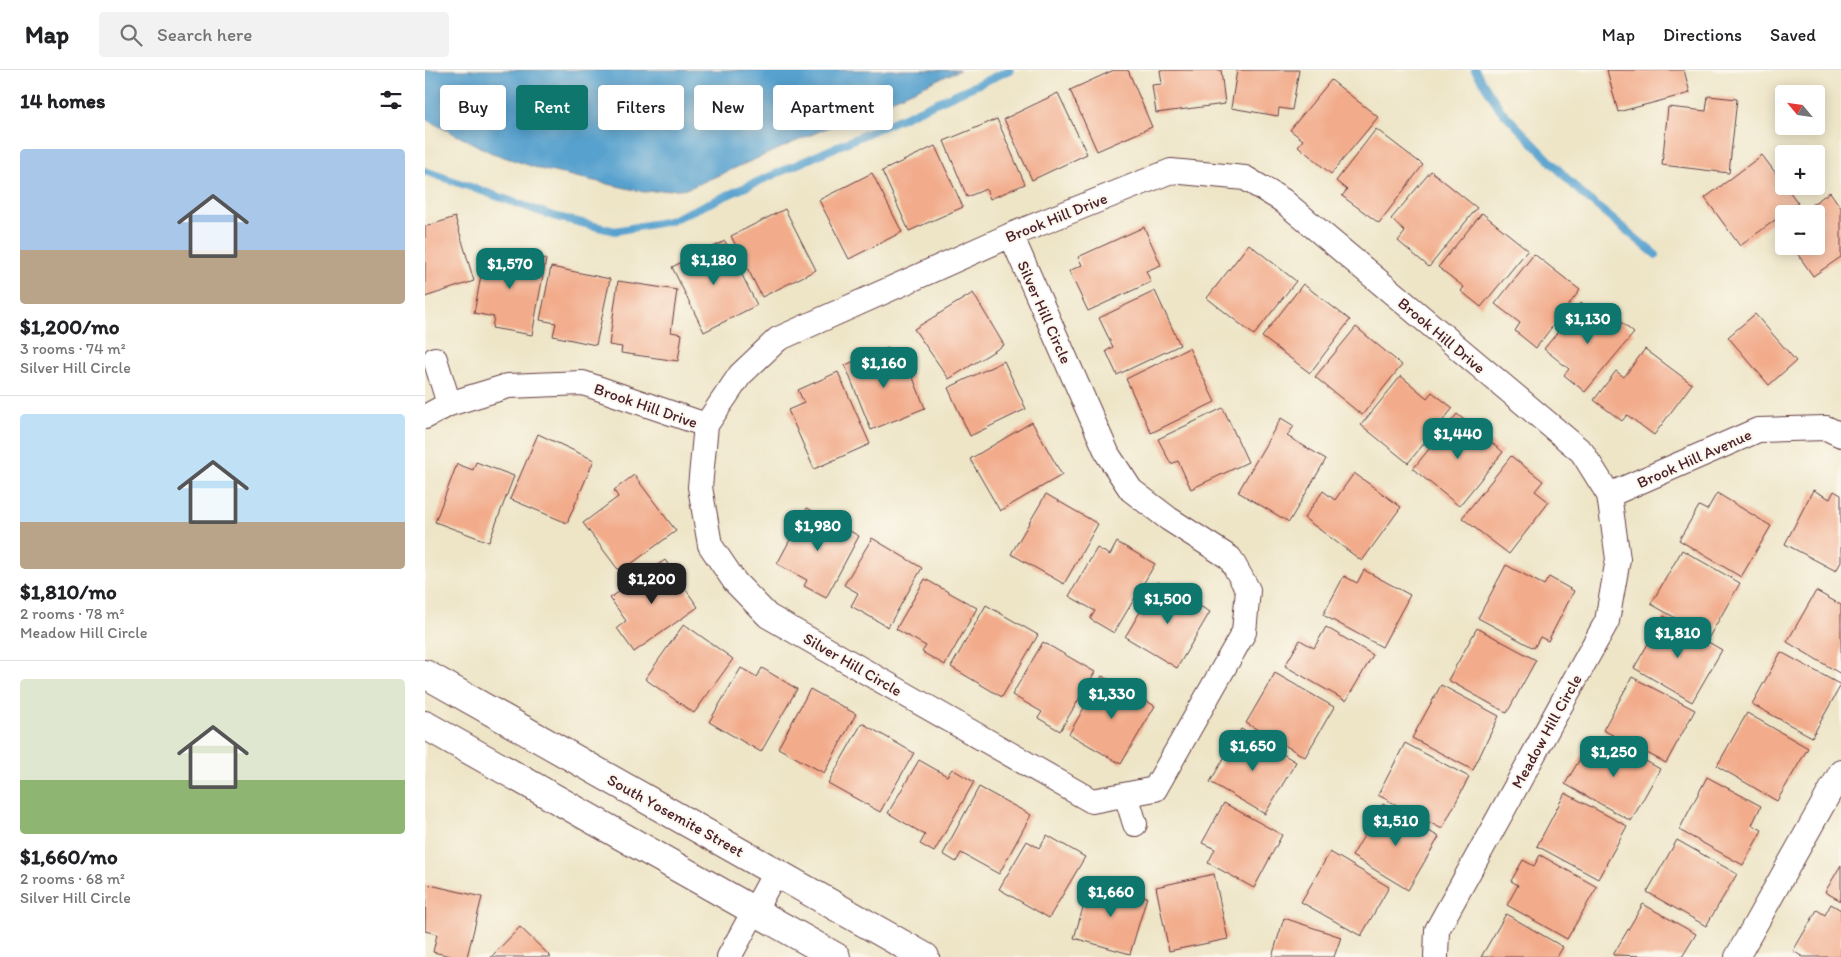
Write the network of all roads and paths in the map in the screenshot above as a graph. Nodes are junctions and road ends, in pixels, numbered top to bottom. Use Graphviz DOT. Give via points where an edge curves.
graph roads {
  1 [pos="1011,235"];
  2 [pos="435,359"];
  3 [pos="449,404"];
  4 [pos="425,417"];
  5 [pos="705,425"];
  6 [pos="1841,435"];
  7 [pos="1609,495"];
  8 [pos="425,674"];
  9 [pos="425,725"];
  10 [pos="1841,772"];
  11 [pos="1126,795"];
  12 [pos="1135,824"];
  13 [pos="776,871"];
  14 [pos="755,910"];
  15 [pos="729,957"];
  16 [pos="836,957"];
  17 [pos="925,957"];
  18 [pos="1436,957"];
  19 [pos="1737,957"];
  1 -- 5 [label="street, Brook Hill Drive" via="778,339 740,375"];
  1 -- 7 [label="street, Brook Hill Drive" via="1171,171 1245,178 1282,200 1582,452"];
  1 -- 11 [label="street, Silver Hill Circle" via="1108,455 1131,490 1230,558 1255,588 1244,632 1155,789"];
  2 -- 3 [label="street"];
  3 -- 4 [label="street, Brook Hill Drive"];
  3 -- 5 [label="street, Brook Hill Drive" via="508,386 583,383"];
  5 -- 11 [label="street, Silver Hill Circle" via="700,487 711,544 735,582 768,616 1092,801"];
  6 -- 7 [label="street, Brook Hill Avenue" via="1826,428 1758,430"];
  7 -- 18 [label="street, Meadow Hill Circle" via="1618,559 1607,621 1437,930"];
  8 -- 13 [label="main road, South Yosemite Street"];
  9 -- 14 [label="main road"];
  10 -- 19 [label="street"];
  11 -- 12 [label="street"];
  13 -- 14 [label="street"];
  13 -- 17 [label="main road, South Yosemite Street"];
  14 -- 15 [label="street"];
  14 -- 16 [label="main road"];
}
